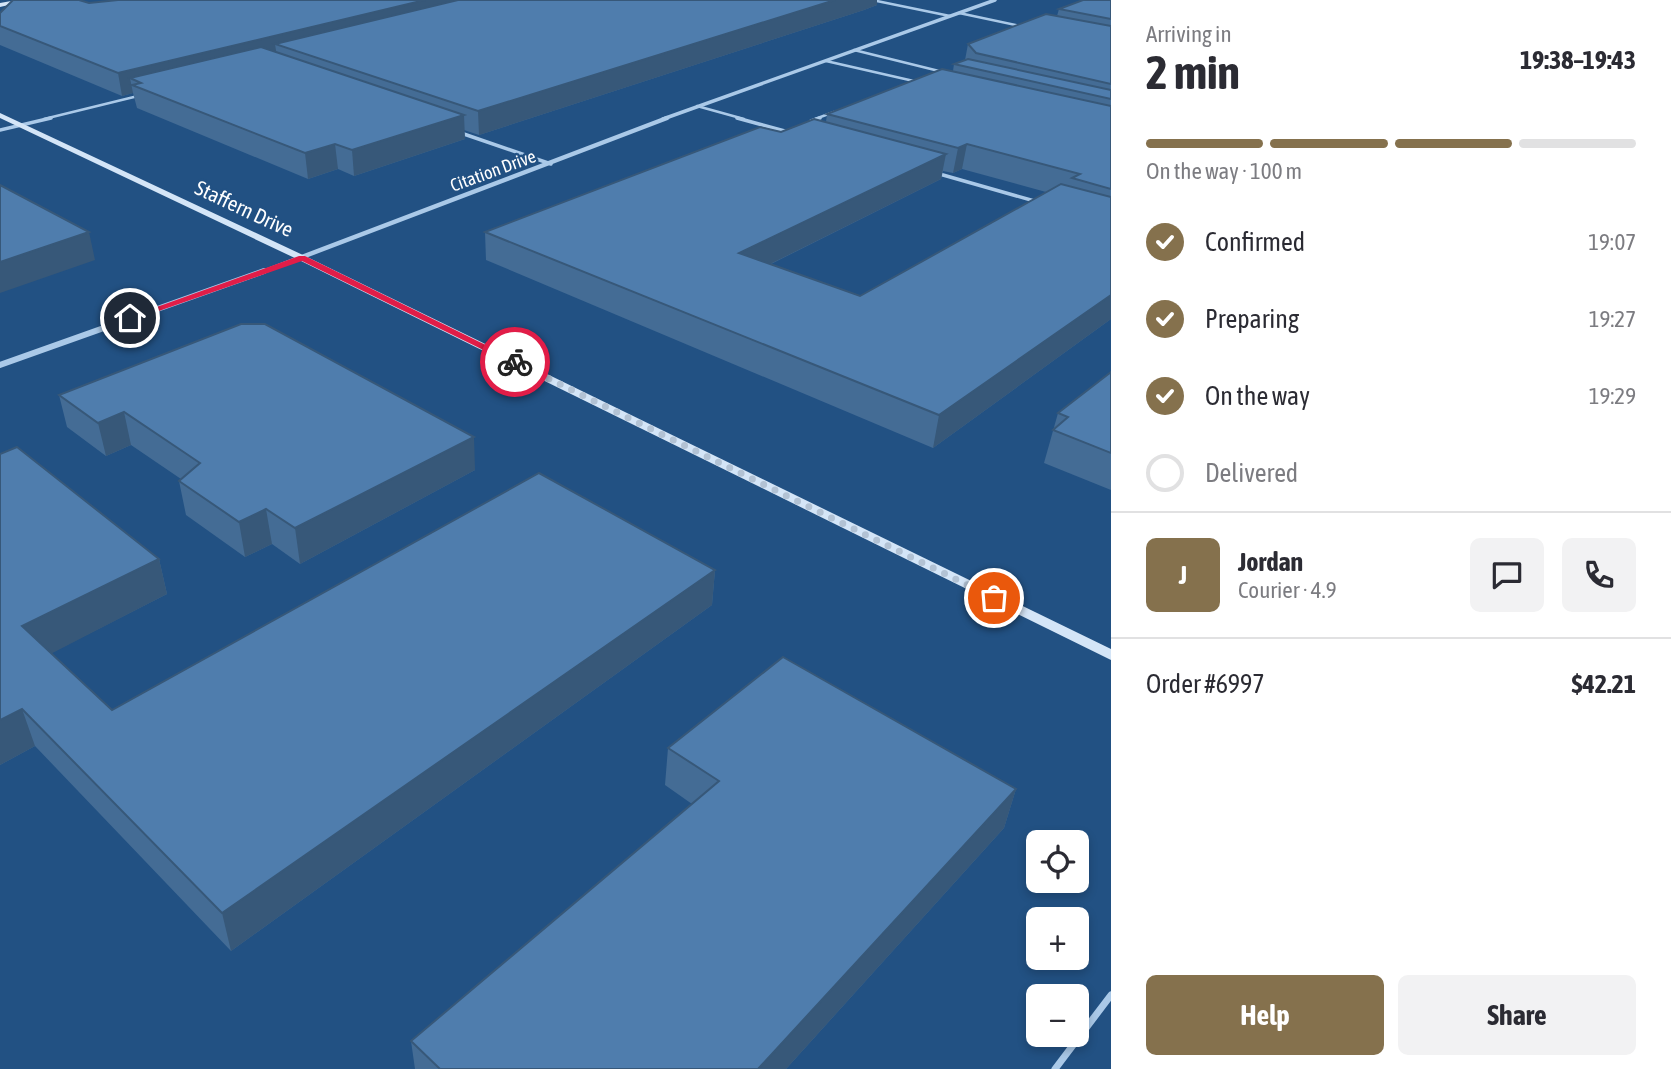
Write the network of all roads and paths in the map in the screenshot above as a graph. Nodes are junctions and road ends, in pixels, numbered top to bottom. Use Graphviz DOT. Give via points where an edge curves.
graph roads {
  1 [pos="27,0"];
  2 [pos="872,0"];
  3 [pos="995,0"];
  4 [pos="0,5"];
  5 [pos="959,13"];
  6 [pos="950,16"];
  7 [pos="1035,29"];
  8 [pos="854,50"];
  9 [pos="825,61"];
  10 [pos="949,73"];
  11 [pos="912,81"];
  12 [pos="925,84"];
  13 [pos="899,86"];
  14 [pos="143,95"];
  15 [pos="697,106"];
  16 [pos="836,111"];
  17 [pos="0,115"];
  18 [pos="811,121"];
  19 [pos="21,125"];
  20 [pos="799,126"];
  21 [pos="0,130"];
  22 [pos="455,131"];
  23 [pos="786,131"];
  24 [pos="799,135"];
  25 [pos="551,164"];
  26 [pos="932,172"];
  27 [pos="1047,205"];
  28 [pos="302,258"];
  29 [pos="0,365"];
  30 [pos="1111,655"];
  31 [pos="1111,995"];
  32 [pos="1055,1069"];
  1 -- 4 [label="street"];
  2 -- 6 [label="lane"];
  3 -- 5 [label="street, Citation Drive"];
  5 -- 6 [label="street, Citation Drive"];
  5 -- 7 [label="lane"];
  6 -- 8 [label="street, Citation Drive"];
  8 -- 9 [label="street, Citation Drive"];
  8 -- 10 [label="lane"];
  9 -- 11 [label="lane"];
  9 -- 15 [label="street, Citation Drive"];
  11 -- 12 [label="lane"];
  11 -- 13 [label="lane"];
  14 -- 19 [label="lane"];
  15 -- 23 [label="lane"];
  15 -- 25 [label="street, Citation Drive"];
  16 -- 18 [label="lane"];
  17 -- 19 [label="street, Staffern Drive"];
  19 -- 21 [label="lane"];
  19 -- 28 [label="street, Staffern Drive"];
  20 -- 23 [label="lane"];
  22 -- 25 [label="lane"];
  23 -- 24 [label="lane"];
  25 -- 28 [label="street, Citation Drive"];
  26 -- 27 [label="lane"];
  28 -- 29 [label="street, Citation Drive"];
  28 -- 30 [label="street, Staffern Drive"];
  31 -- 32 [label="lane"];
}
